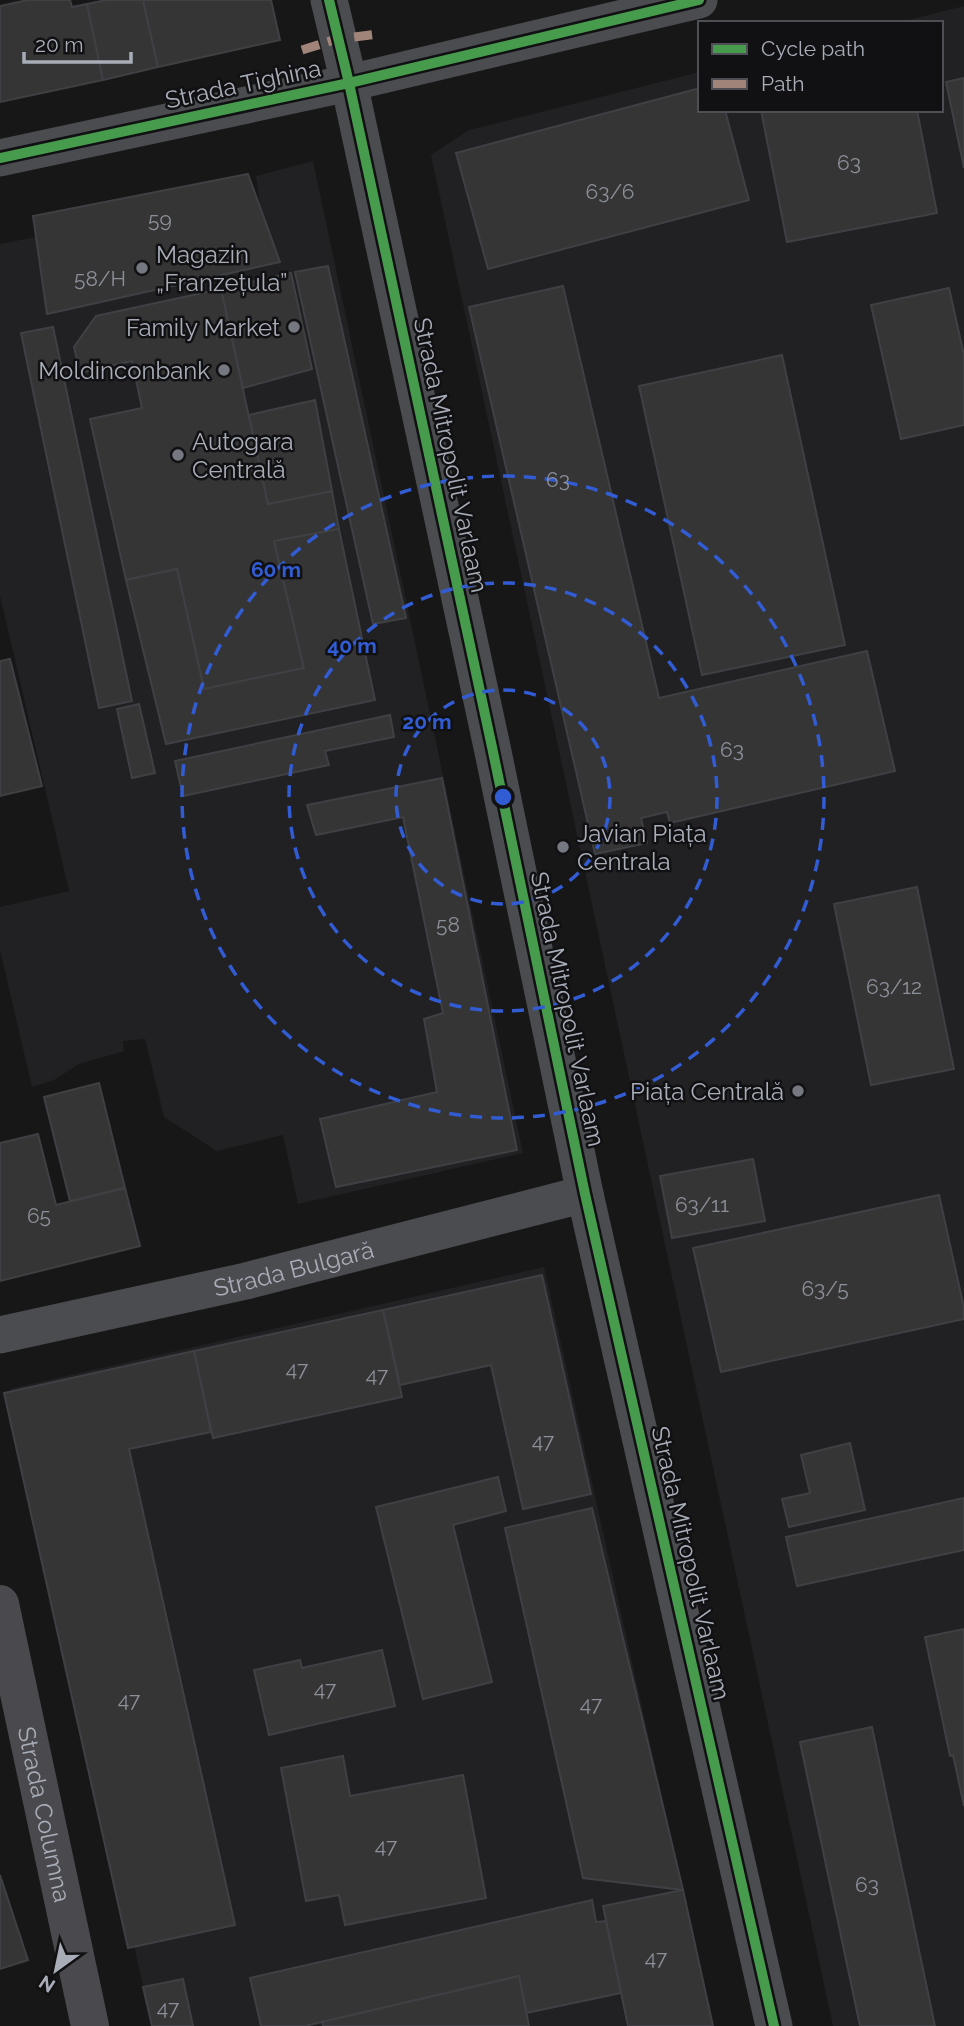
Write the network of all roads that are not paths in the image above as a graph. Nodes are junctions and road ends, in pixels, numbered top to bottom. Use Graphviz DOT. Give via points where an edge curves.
graph roads {
  1 [pos="329,0"];
  2 [pos="699,0"];
  3 [pos="349,83"];
  4 [pos="0,158"];
  5 [pos="585,1194"];
  6 [pos="0,1335"];
  7 [pos="0,1604"];
  8 [pos="90,2026"];
  9 [pos="774,2026"];
  1 -- 3 [label="street, Strada Mitropolit Varlaam"];
  2 -- 3 [label="street, Strada Tighina"];
  3 -- 4 [label="street, Strada Tighina"];
  3 -- 5 [label="street, Strada Mitropolit Varlaam"];
  5 -- 6 [label="street, Strada Bulgară" via="246,1281"];
  5 -- 9 [label="street, Strada Mitropolit Varlaam"];
  7 -- 8 [label="main road, Strada Columna"];
}
